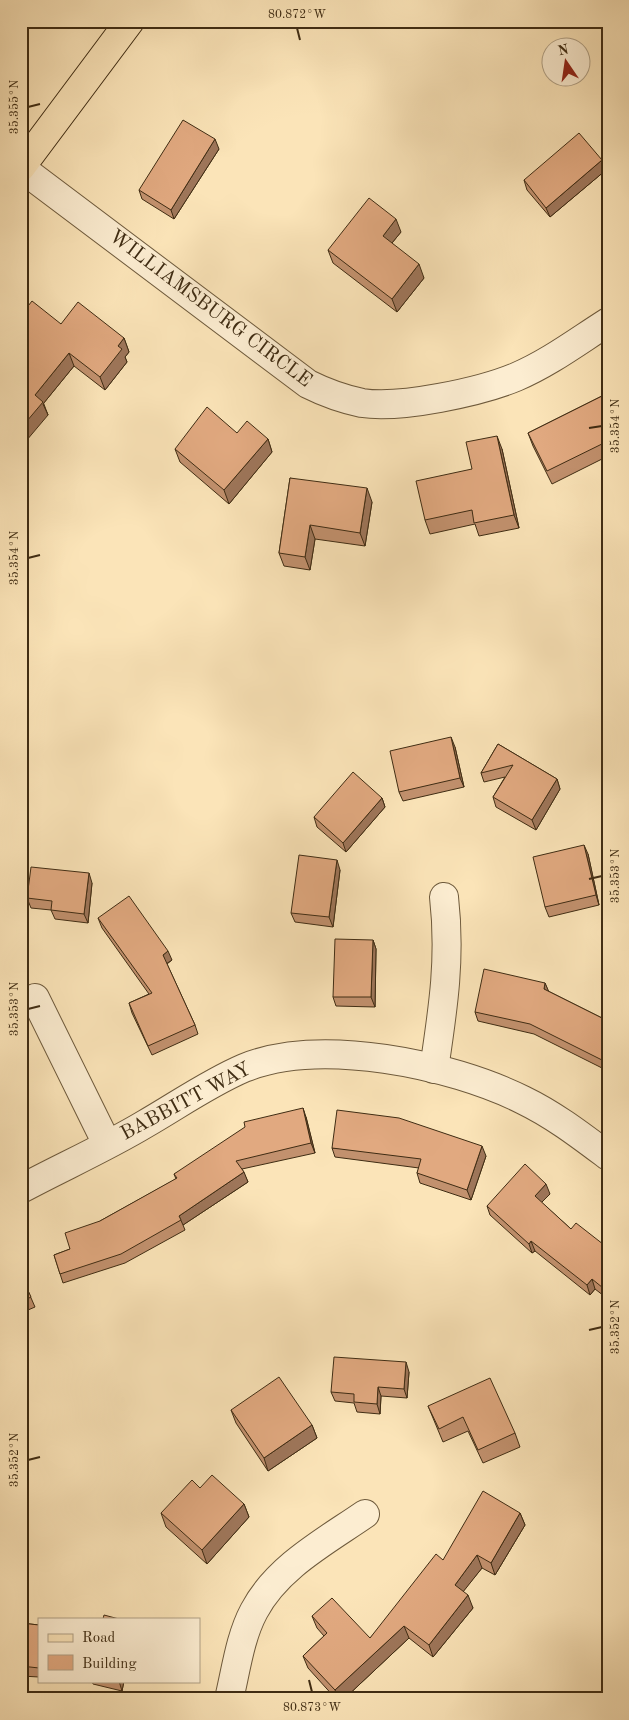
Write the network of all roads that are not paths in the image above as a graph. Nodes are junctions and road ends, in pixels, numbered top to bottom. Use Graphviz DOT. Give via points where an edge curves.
graph roads {
  1 [pos="130,21"];
  2 [pos="21,168"];
  3 [pos="608,322"];
  4 [pos="444,896"];
  5 [pos="35,998"];
  6 [pos="434,1069"];
  7 [pos="107,1144"];
  8 [pos="608,1156"];
  9 [pos="21,1189"];
  10 [pos="365,1514"];
  11 [pos="229,1699"];
  1 -- 2 [label="main road"];
  2 -- 3 [label="street, WILLIAMSBURG CIRCLE" via="308,384 332,396 384,404 486,387 516,377 560,354"];
  4 -- 6 [label="street" via="447,982"];
  5 -- 7 [label="street"];
  6 -- 7 [label="street, BABBITT WAY" via="337,1054 280,1057 244,1068"];
  6 -- 8 [label="street, BABBITT WAY" via="522,1099 563,1122"];
  7 -- 9 [label="street, BABBITT WAY"];
  10 -- 11 [label="street" via="282,1574 266,1591 242,1645"];
}
